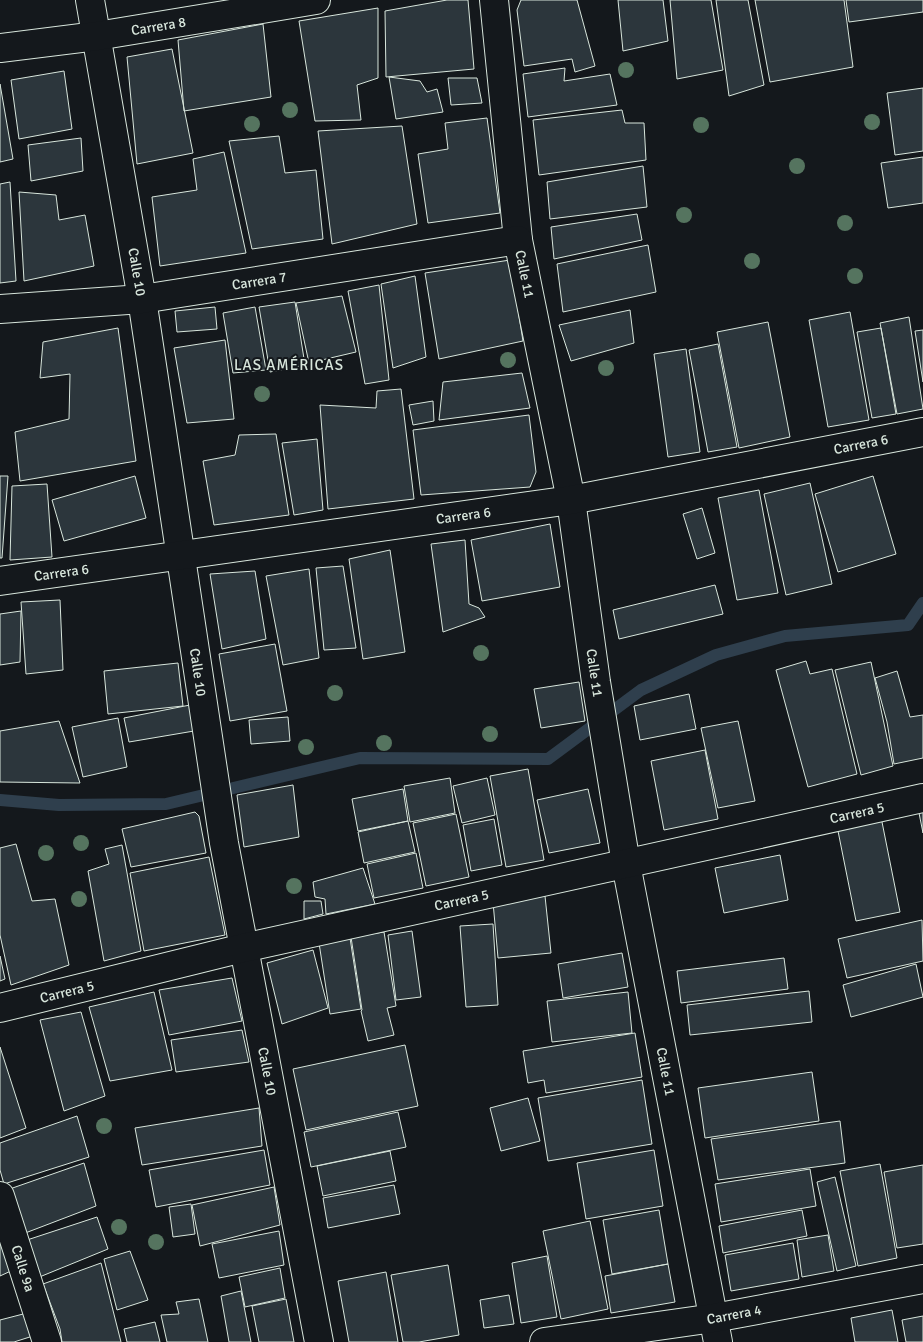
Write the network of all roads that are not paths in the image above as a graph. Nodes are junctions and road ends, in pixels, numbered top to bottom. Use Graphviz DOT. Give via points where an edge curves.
graph roads {
  1 [pos="90,0"];
  2 [pos="316,0"];
  3 [pos="494,0"];
  4 [pos="97,36"];
  5 [pos="0,48"];
  6 [pos="518,240"];
  7 [pos="142,299"];
  8 [pos="0,310"];
  9 [pos="923,432"];
  10 [pos="571,500"];
  11 [pos="179,557"];
  12 [pos="0,581"];
  13 [pos="923,798"];
  14 [pos="626,864"];
  15 [pos="243,948"];
  16 [pos="0,1008"];
  17 [pos="0,1196"];
  18 [pos="923,1278"];
  19 [pos="716,1330"];
  20 [pos="47,1342"];
  21 [pos="319,1342"];
  22 [pos="544,1342"];
  1 -- 4 [label="street, Calle 10"];
  2 -- 4 [label="street, Carrera 8"];
  3 -- 6 [label="street, Calle 11"];
  4 -- 5 [label="street, Carrera 8"];
  4 -- 7 [label="street, Calle 10"];
  6 -- 7 [label="street, Carrera 7"];
  6 -- 10 [label="street, Calle 11"];
  7 -- 8 [label="street, Carrera 7"];
  7 -- 11 [label="street, Calle 10"];
  9 -- 10 [label="street, Carrera 6"];
  10 -- 11 [label="street, Carrera 6"];
  10 -- 14 [label="street, Calle 11"];
  11 -- 12 [label="street, Carrera 6"];
  11 -- 15 [label="street, Calle 10"];
  13 -- 14 [label="street, Carrera 5"];
  14 -- 15 [label="street, Carrera 5"];
  14 -- 19 [label="street, Calle 11"];
  15 -- 16 [label="street, Carrera 5"];
  15 -- 21 [label="street, Calle 10"];
  17 -- 20 [label="street, Calle 9a"];
  18 -- 19 [label="street, Carrera 4"];
  19 -- 22 [label="street, Carrera 4"];
}
